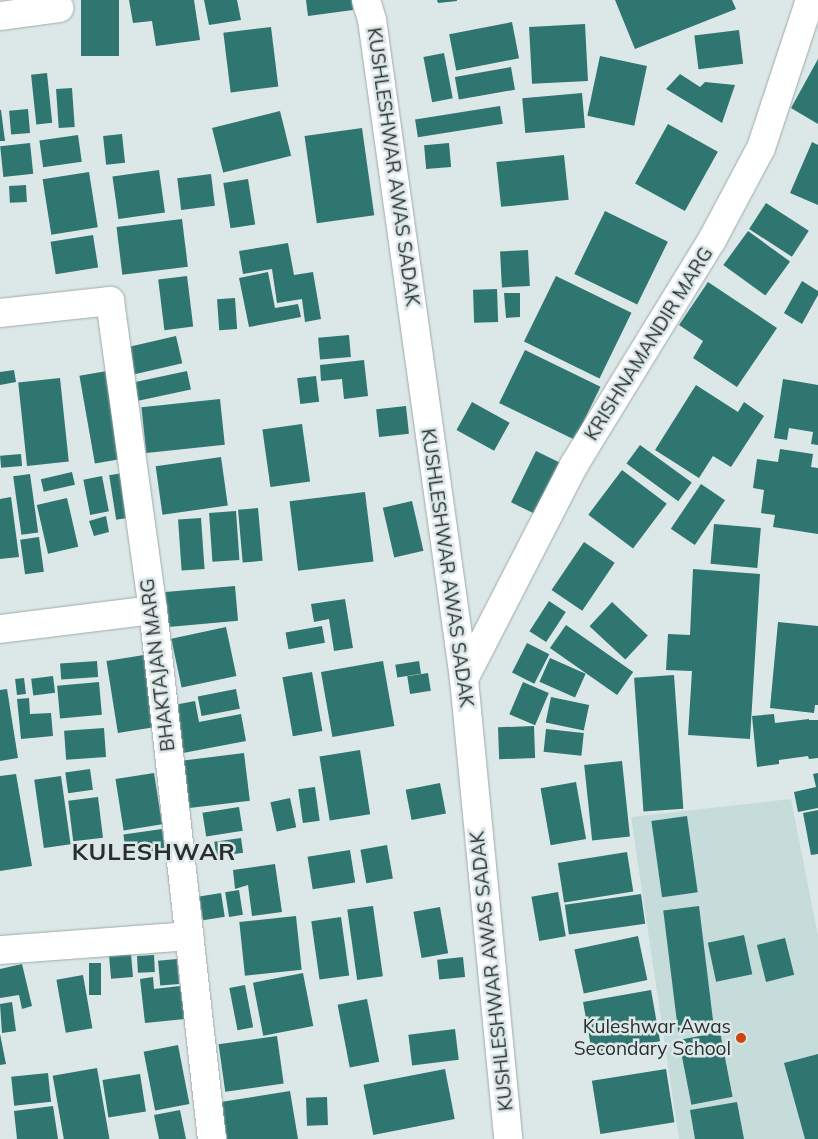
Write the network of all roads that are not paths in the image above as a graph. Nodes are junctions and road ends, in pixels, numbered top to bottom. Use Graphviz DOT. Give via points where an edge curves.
graph roads {
  1 [pos="366,0"];
  2 [pos="808,2"];
  3 [pos="59,8"];
  4 [pos="0,16"];
  5 [pos="0,313"];
  6 [pos="153,610"];
  7 [pos="0,629"];
  8 [pos="464,679"];
  9 [pos="189,936"];
  10 [pos="0,950"];
  11 [pos="212,1139"];
  12 [pos="508,1139"];
  1 -- 8 [label="street, KUSHLESHWAR AWAS SADAK" via="372,20"];
  2 -- 8 [label="street, KRISHNAMANDIR MARG" via="761,148 712,240 574,465"];
  3 -- 4 [label="street"];
  5 -- 6 [label="street, BHAKTAJAN MARG" via="110,302"];
  6 -- 7 [label="street"];
  6 -- 9 [label="street, BHAKTAJAN MARG"];
  8 -- 12 [label="street, KUSHLESHWAR AWAS SADAK"];
  9 -- 10 [label="street"];
  9 -- 11 [label="street, BHAKTAJAN MARG"];
}
